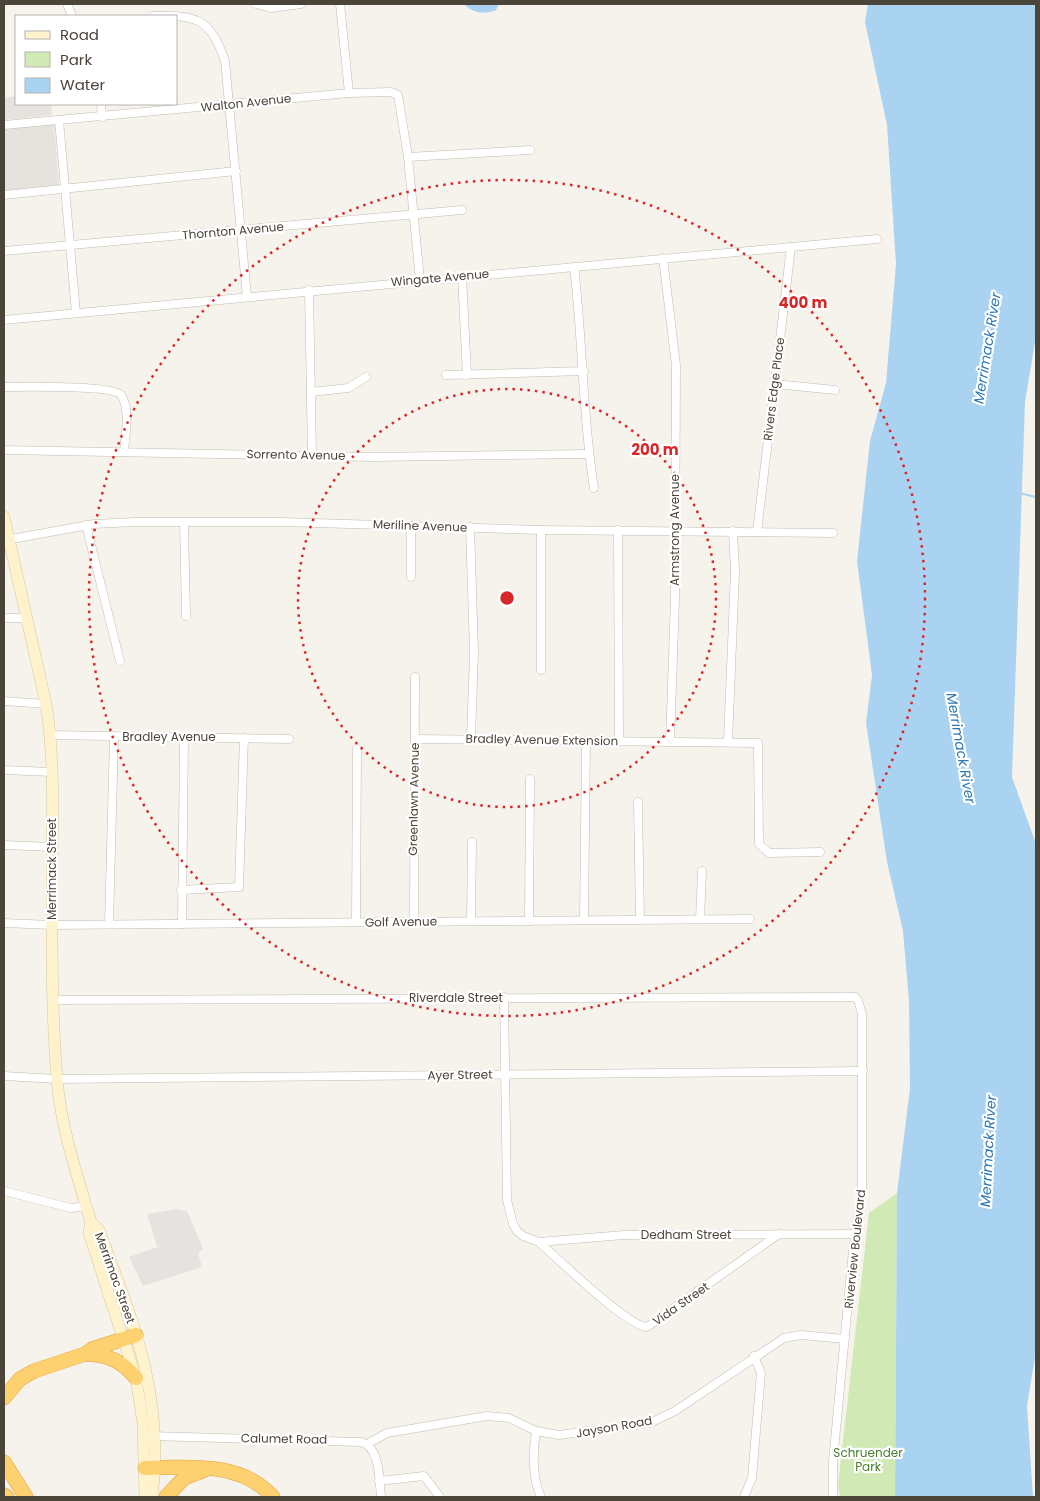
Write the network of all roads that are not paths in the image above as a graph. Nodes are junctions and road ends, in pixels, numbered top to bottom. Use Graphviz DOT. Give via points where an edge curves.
graph roads {
  1 [pos="256,4"];
  2 [pos="301,4"];
  3 [pos="340,4"];
  4 [pos="178,17"];
  5 [pos="349,93"];
  6 [pos="101,105"];
  7 [pos="230,105"];
  8 [pos="102,116"];
  9 [pos="59,120"];
  10 [pos="4,126"];
  11 [pos="530,150"];
  12 [pos="408,157"];
  13 [pos="236,171"];
  14 [pos="65,189"];
  15 [pos="4,195"];
  16 [pos="462,210"];
  17 [pos="414,215"];
  18 [pos="241,230"];
  19 [pos="877,239"];
  20 [pos="70,245"];
  21 [pos="792,247"];
  22 [pos="4,252"];
  23 [pos="663,258"];
  24 [pos="574,266"];
  25 [pos="462,276"];
  26 [pos="420,280"];
  27 [pos="309,290"];
  28 [pos="247,297"];
  29 [pos="76,313"];
  30 [pos="4,320"];
  31 [pos="584,371"];
  32 [pos="467,375"];
  33 [pos="446,376"];
  34 [pos="366,377"];
  35 [pos="775,384"];
  36 [pos="4,387"];
  37 [pos="835,390"];
  38 [pos="311,392"];
  39 [pos="4,450"];
  40 [pos="124,452"];
  41 [pos="588,454"];
  42 [pos="312,456"];
  43 [pos="594,488"];
  44 [pos="4,518"];
  45 [pos="184,522"];
  46 [pos="86,525"];
  47 [pos="412,526"];
  48 [pos="470,528"];
  49 [pos="541,530"];
  50 [pos="618,530"];
  51 [pos="674,531"];
  52 [pos="734,531"];
  53 [pos="758,532"];
  54 [pos="833,533"];
  55 [pos="6,540"];
  56 [pos="412,577"];
  57 [pos="186,616"];
  58 [pos="4,618"];
  59 [pos="27,618"];
  60 [pos="120,661"];
  61 [pos="541,670"];
  62 [pos="415,677"];
  63 [pos="4,701"];
  64 [pos="46,704"];
  65 [pos="50,735"];
  66 [pos="114,737"];
  67 [pos="184,737"];
  68 [pos="244,738"];
  69 [pos="289,739"];
  70 [pos="415,739"];
  71 [pos="471,739"];
  72 [pos="586,741"];
  73 [pos="619,741"];
  74 [pos="670,742"];
  75 [pos="728,742"];
  76 [pos="357,749"];
  77 [pos="4,770"];
  78 [pos="51,772"];
  79 [pos="530,779"];
  80 [pos="638,802"];
  81 [pos="472,842"];
  82 [pos="4,845"];
  83 [pos="52,847"];
  84 [pos="820,852"];
  85 [pos="702,871"];
  86 [pos="182,890"];
  87 [pos="700,919"];
  88 [pos="750,919"];
  89 [pos="584,920"];
  90 [pos="640,920"];
  91 [pos="471,921"];
  92 [pos="529,921"];
  93 [pos="4,922"];
  94 [pos="356,922"];
  95 [pos="414,922"];
  96 [pos="109,924"];
  97 [pos="182,924"];
  98 [pos="52,925"];
  99 [pos="504,998"];
  100 [pos="53,1000"];
  101 [pos="858,1000"];
  102 [pos="863,1071"];
  103 [pos="505,1075"];
  104 [pos="4,1076"];
  105 [pos="57,1079"];
  106 [pos="4,1190"];
  107 [pos="86,1206"];
  108 [pos="91,1222"];
  109 [pos="780,1234"];
  110 [pos="856,1234"];
  111 [pos="539,1242"];
  112 [pos="130,1337"];
  113 [pos="845,1339"];
  114 [pos="84,1354"];
  115 [pos="754,1356"];
  116 [pos="136,1378"];
  117 [pos="4,1398"];
  118 [pos="536,1431"];
  119 [pos="150,1436"];
  120 [pos="367,1444"];
  121 [pos="4,1462"];
  122 [pos="151,1468"];
  123 [pos="210,1469"];
  124 [pos="379,1481"];
  125 [pos="4,1495"];
  126 [pos="7,1497"];
  127 [pos="26,1497"];
  128 [pos="145,1497"];
  129 [pos="152,1497"];
  130 [pos="166,1497"];
  131 [pos="273,1497"];
  132 [pos="380,1497"];
  133 [pos="440,1497"];
  134 [pos="541,1497"];
  135 [pos="744,1497"];
  136 [pos="833,1497"];
  1 -- 2 [label="street" via="271,8"];
  3 -- 5 [label="street"];
  4 -- 7 [label="street" via="191,17 208,29 225,61"];
  5 -- 7 [label="street, Walton Avenue"];
  5 -- 12 [label="street, Walton Avenue" via="391,92 398,95"];
  6 -- 8 [label="street"];
  7 -- 8 [label="street, Walton Avenue"];
  7 -- 13 [label="street"];
  8 -- 9 [label="street, Walton Avenue"];
  9 -- 10 [label="street, Walton Avenue"];
  9 -- 14 [label="street"];
  11 -- 12 [label="street"];
  12 -- 17 [label="street"];
  13 -- 14 [label="street"];
  13 -- 18 [label="street"];
  14 -- 15 [label="street"];
  14 -- 20 [label="street"];
  16 -- 17 [label="street, Thornton Avenue"];
  17 -- 18 [label="street, Thornton Avenue"];
  17 -- 26 [label="street"];
  18 -- 20 [label="street, Thornton Avenue"];
  18 -- 28 [label="street"];
  19 -- 21 [label="street, Wingate Avenue"];
  20 -- 22 [label="street, Thornton Avenue"];
  20 -- 29 [label="street"];
  21 -- 23 [label="street, Wingate Avenue"];
  21 -- 35 [label="street, Rivers Edge Place"];
  23 -- 24 [label="street, Wingate Avenue"];
  23 -- 51 [label="street, Armstrong Avenue" via="676,365"];
  24 -- 25 [label="street, Wingate Avenue"];
  24 -- 31 [label="street"];
  25 -- 26 [label="street, Wingate Avenue"];
  25 -- 32 [label="street"];
  26 -- 27 [label="street, Wingate Avenue"];
  27 -- 28 [label="street, Wingate Avenue"];
  27 -- 38 [label="street"];
  28 -- 29 [label="street, Wingate Avenue"];
  29 -- 30 [label="street, Wingate Avenue"];
  31 -- 32 [label="street"];
  31 -- 41 [label="street"];
  32 -- 33 [label="street"];
  34 -- 38 [label="street" via="348,388"];
  35 -- 37 [label="street"];
  35 -- 53 [label="street, Rivers Edge Place"];
  36 -- 40 [label="street" via="116,391 126,406"];
  38 -- 42 [label="street"];
  39 -- 40 [label="street, Sorrento Avenue"];
  40 -- 42 [label="street, Sorrento Avenue"];
  41 -- 42 [label="street, Sorrento Avenue"];
  41 -- 43 [label="street"];
  44 -- 55 [label="main road, Merrimack Street"];
  45 -- 46 [label="street, Meriline Avenue"];
  45 -- 47 [label="street, Meriline Avenue"];
  45 -- 57 [label="street"];
  46 -- 55 [label="street, Meriline Avenue"];
  46 -- 60 [label="street"];
  47 -- 48 [label="street, Meriline Avenue"];
  47 -- 56 [label="street"];
  48 -- 49 [label="street, Meriline Avenue"];
  48 -- 71 [label="street" via="474,642"];
  49 -- 50 [label="street, Meriline Avenue"];
  49 -- 61 [label="street"];
  50 -- 51 [label="street, Meriline Avenue"];
  50 -- 73 [label="street"];
  51 -- 52 [label="street, Meriline Avenue"];
  51 -- 74 [label="street, Armstrong Avenue"];
  52 -- 53 [label="street, Meriline Avenue"];
  52 -- 75 [label="street"];
  53 -- 54 [label="street, Meriline Avenue"];
  55 -- 59 [label="main road, Merrimack Street"];
  58 -- 59 [label="street"];
  59 -- 64 [label="main road, Merrimack Street"];
  62 -- 70 [label="street, Greenlawn Avenue"];
  63 -- 64 [label="street"];
  64 -- 65 [label="main road, Merrimack Street"];
  65 -- 66 [label="street, Bradley Avenue"];
  65 -- 78 [label="main road, Merrimack Street"];
  66 -- 67 [label="street, Bradley Avenue"];
  66 -- 96 [label="street"];
  67 -- 68 [label="street, Bradley Avenue"];
  67 -- 86 [label="street"];
  68 -- 69 [label="street, Bradley Avenue"];
  68 -- 86 [label="street" via="239,887"];
  70 -- 71 [label="street, Bradley Avenue Extension"];
  70 -- 95 [label="street, Greenlawn Avenue"];
  71 -- 72 [label="street, Bradley Avenue Extension"];
  72 -- 73 [label="street, Bradley Avenue Extension"];
  72 -- 89 [label="street"];
  73 -- 74 [label="street, Bradley Avenue Extension"];
  74 -- 75 [label="street"];
  75 -- 84 [label="street" via="758,743 758,839 762,848 773,853"];
  76 -- 94 [label="street"];
  77 -- 78 [label="street"];
  78 -- 83 [label="main road, Merrimack Street"];
  79 -- 92 [label="street"];
  80 -- 90 [label="street"];
  81 -- 91 [label="street"];
  82 -- 83 [label="street"];
  83 -- 98 [label="main road, Merrimack Street"];
  85 -- 87 [label="street"];
  86 -- 97 [label="street"];
  87 -- 88 [label="street, Golf Avenue"];
  87 -- 90 [label="street, Golf Avenue"];
  89 -- 90 [label="street, Golf Avenue"];
  89 -- 92 [label="street, Golf Avenue"];
  91 -- 92 [label="street, Golf Avenue"];
  91 -- 95 [label="street, Golf Avenue"];
  93 -- 98 [label="street, Golf Avenue"];
  94 -- 95 [label="street, Golf Avenue"];
  94 -- 97 [label="street, Golf Avenue"];
  96 -- 97 [label="street, Golf Avenue"];
  96 -- 98 [label="street, Golf Avenue"];
  98 -- 100 [label="main road, Merrimack Street"];
  99 -- 100 [label="street, Riverdale Street"];
  99 -- 101 [label="street, Riverdale Street" via="844,996"];
  99 -- 103 [label="street"];
  100 -- 105 [label="main road, Merrimack Street"];
  101 -- 102 [label="street, Riverview Boulevard" via="862,1014"];
  102 -- 103 [label="street, Ayer Street"];
  102 -- 110 [label="street, Riverview Boulevard" via="862,1190"];
  103 -- 105 [label="street, Ayer Street"];
  103 -- 111 [label="street, Dedham Street" via="507,1200 513,1224 519,1233"];
  104 -- 105 [label="street, Ayer Street"];
  105 -- 107 [label="main road, Merrimack Street" via="64,1126"];
  106 -- 107 [label="street" via="71,1208"];
  107 -- 108 [label="main road, Merrimack Street"];
  108 -- 112 [label="main road, Merrimac Street" via="89,1233"];
  109 -- 110 [label="street, Dedham Street"];
  109 -- 111 [label="street, Dedham Street" via="624,1235"];
  109 -- 111 [label="street, Vida Street" via="647,1327 640,1327 624,1315"];
  110 -- 113 [label="street, Riverview Boulevard"];
  112 -- 114 [label="highway"];
  112 -- 116 [label="main road, Merrimac Street"];
  112 -- 119 [label="main road, Merrimac Street" via="149,1380"];
  113 -- 115 [label="street, Jayson Road" via="795,1335 779,1340"];
  113 -- 136 [label="street, Riverview Boulevard" via="833,1461"];
  114 -- 116 [label="highway" via="117,1360"];
  114 -- 117 [label="highway" via="27,1375 13,1385"];
  115 -- 118 [label="street, Jayson Road" via="656,1421 567,1435"];
  115 -- 135 [label="street" via="761,1373 752,1478"];
  116 -- 119 [label="main road, Merrimac Street"];
  118 -- 120 [label="street, Jayson Road" via="509,1418 487,1416 391,1432"];
  118 -- 134 [label="street" via="534,1454"];
  119 -- 120 [label="street, Calumet Road" via="357,1441"];
  119 -- 122 [label="main road, Merrimac Street"];
  120 -- 124 [label="street" via="374,1454"];
  121 -- 127 [label="highway"];
  122 -- 123 [label="highway"];
  122 -- 128 [label="main road, Merrimac Street"];
  122 -- 129 [label="main road, Merrimac Street"];
  123 -- 130 [label="highway" via="184,1478"];
  123 -- 131 [label="highway" via="242,1475"];
  124 -- 132 [label="street"];
  124 -- 133 [label="street" via="424,1476"];
  125 -- 126 [label="highway"];
}
